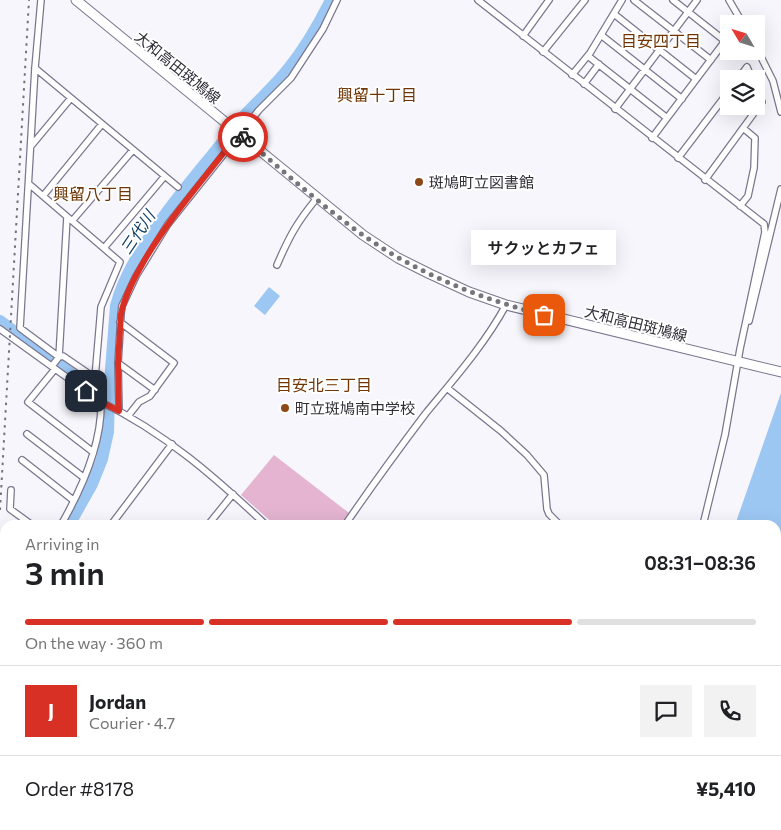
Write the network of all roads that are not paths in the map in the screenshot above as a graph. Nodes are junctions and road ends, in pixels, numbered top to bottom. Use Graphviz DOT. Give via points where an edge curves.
graph roads {
  1 [pos="41,0"];
  2 [pos="76,0"];
  3 [pos="337,0"];
  4 [pos="478,0"];
  5 [pos="548,0"];
  6 [pos="585,0"];
  7 [pos="622,0"];
  8 [pos="634,0"];
  9 [pos="673,0"];
  10 [pos="697,0"];
  11 [pos="729,0"];
  12 [pos="689,12"];
  13 [pos="614,14"];
  14 [pos="738,15"];
  15 [pos="674,31"];
  16 [pos="601,35"];
  17 [pos="523,36"];
  18 [pos="660,50"];
  19 [pos="543,52"];
  20 [pos="588,56"];
  21 [pos="710,60"];
  22 [pos="762,60"];
  23 [pos="599,64"];
  24 [pos="35,68"];
  25 [pos="645,70"];
  26 [pos="572,75"];
  27 [pos="696,79"];
  28 [pos="584,84"];
  29 [pos="630,89"];
  30 [pos="71,98"];
  31 [pos="682,99"];
  32 [pos="720,103"];
  33 [pos="615,109"];
  34 [pos="781,112"];
  35 [pos="752,115"];
  36 [pos="667,118"];
  37 [pos="102,124"];
  38 [pos="743,128"];
  39 [pos="238,134"];
  40 [pos="652,138"];
  41 [pos="31,146"];
  42 [pos="133,150"];
  43 [pos="678,158"];
  44 [pos="164,177"];
  45 [pos="705,180"];
  46 [pos="29,184"];
  47 [pos="178,187"];
  48 [pos="781,189"];
  49 [pos="43,196"];
  50 [pos="317,198"];
  51 [pos="740,206"];
  52 [pos="70,219"];
  53 [pos="104,248"];
  54 [pos="277,265"];
  55 [pos="506,305"];
  56 [pos="120,322"];
  57 [pos="0,328"];
  58 [pos="740,349"];
  59 [pos="59,357"];
  60 [pos="738,362"];
  61 [pos="118,363"];
  62 [pos="53,368"];
  63 [pos="781,372"];
  64 [pos="447,388"];
  65 [pos="155,390"];
  66 [pos="101,402"];
  67 [pos="119,411"];
  68 [pos="128,416"];
  69 [pos="27,434"];
  70 [pos="172,444"];
  71 [pos="93,452"];
  72 [pos="22,460"];
  73 [pos="84,477"];
  74 [pos="11,490"];
  75 [pos="233,494"];
  76 [pos="73,500"];
  77 [pos="25,520"];
  78 [pos="63,520"];
  79 [pos="115,520"];
  80 [pos="212,520"];
  81 [pos="261,520"];
  82 [pos="348,520"];
  83 [pos="555,520"];
  84 [pos="703,520"];
  1 -- 24 [label="street"];
  2 -- 39 [label="main road, 大和高田斑鳩線"];
  3 -- 39 [label="street" via="296,72"];
  4 -- 17 [label="street"];
  5 -- 17 [label="street"];
  6 -- 19 [label="street"];
  7 -- 13 [label="street"];
  8 -- 15 [label="street"];
  9 -- 12 [label="street"];
  10 -- 12 [label="street"];
  11 -- 14 [label="street"];
  12 -- 15 [label="street"];
  12 -- 21 [label="street" via="725,41"];
  13 -- 16 [label="street"];
  13 -- 18 [label="street"];
  15 -- 18 [label="street"];
  15 -- 21 [label="street"];
  16 -- 20 [label="street"];
  16 -- 25 [label="street"];
  17 -- 19 [label="street"];
  18 -- 25 [label="street"];
  18 -- 27 [label="street"];
  19 -- 26 [label="street"];
  20 -- 23 [label="street"];
  20 -- 26 [label="street"];
  21 -- 27 [label="street"];
  22 -- 34 [label="street" via="773,81"];
  23 -- 28 [label="street"];
  23 -- 29 [label="street"];
  24 -- 30 [label="street"];
  24 -- 41 [label="street"];
  25 -- 29 [label="street"];
  25 -- 31 [label="street"];
  26 -- 28 [label="street"];
  27 -- 31 [label="street"];
  28 -- 33 [label="street"];
  29 -- 33 [label="street"];
  29 -- 36 [label="street"];
  30 -- 37 [label="street"];
  30 -- 41 [label="street"];
  31 -- 36 [label="street"];
  32 -- 43 [label="street"];
  33 -- 40 [label="street"];
  35 -- 38 [label="street"];
  36 -- 40 [label="street"];
  37 -- 42 [label="street"];
  37 -- 49 [label="street"];
  38 -- 45 [label="street"];
  38 -- 51 [label="street" via="754,138 754,168 748,196"];
  39 -- 50 [label="main road, 大和高田斑鳩線"];
  39 -- 56 [label="street" via="152,247 125,300"];
  40 -- 43 [label="street"];
  41 -- 46 [label="street"];
  42 -- 44 [label="street"];
  42 -- 52 [label="street"];
  43 -- 45 [label="street"];
  44 -- 47 [label="street"];
  44 -- 53 [label="street"];
  45 -- 51 [label="street"];
  46 -- 49 [label="street"];
  46 -- 59 [label="street" via="20,328"];
  48 -- 58 [label="street"];
  49 -- 52 [label="street"];
  50 -- 54 [label="street" via="299,219"];
  50 -- 55 [label="main road, 大和高田斑鳩線" via="398,258 469,292"];
  51 -- 58 [label="street" via="764,224"];
  52 -- 53 [label="street"];
  52 -- 59 [label="street"];
  53 -- 59 [label="street" via="120,262 101,307 95,378 63,356"];
  55 -- 60 [label="main road, 大和高田斑鳩線"];
  55 -- 64 [label="street"];
  56 -- 61 [label="street"];
  56 -- 65 [label="street" via="174,363"];
  57 -- 62 [label="street"];
  58 -- 60 [label="street"];
  59 -- 62 [label="street"];
  60 -- 63 [label="main road, 大和高田斑鳩線"];
  60 -- 84 [label="street" via="725,435"];
  61 -- 65 [label="street"];
  61 -- 67 [label="street"];
  62 -- 66 [label="street"];
  62 -- 71 [label="street" via="28,402"];
  64 -- 82 [label="street" via="395,453"];
  64 -- 83 [label="street" via="501,431 544,475 547,509"];
  65 -- 68 [label="street"];
  66 -- 67 [label="street"];
  66 -- 71 [label="street" via="100,429"];
  67 -- 68 [label="street"];
  68 -- 70 [label="street"];
  69 -- 73 [label="street"];
  70 -- 75 [label="street"];
  70 -- 79 [label="street"];
  71 -- 73 [label="street"];
  72 -- 76 [label="street"];
  73 -- 76 [label="street"];
  74 -- 77 [label="street" via="10,509"];
  75 -- 80 [label="street"];
  75 -- 81 [label="street"];
  76 -- 78 [label="street"];
}
